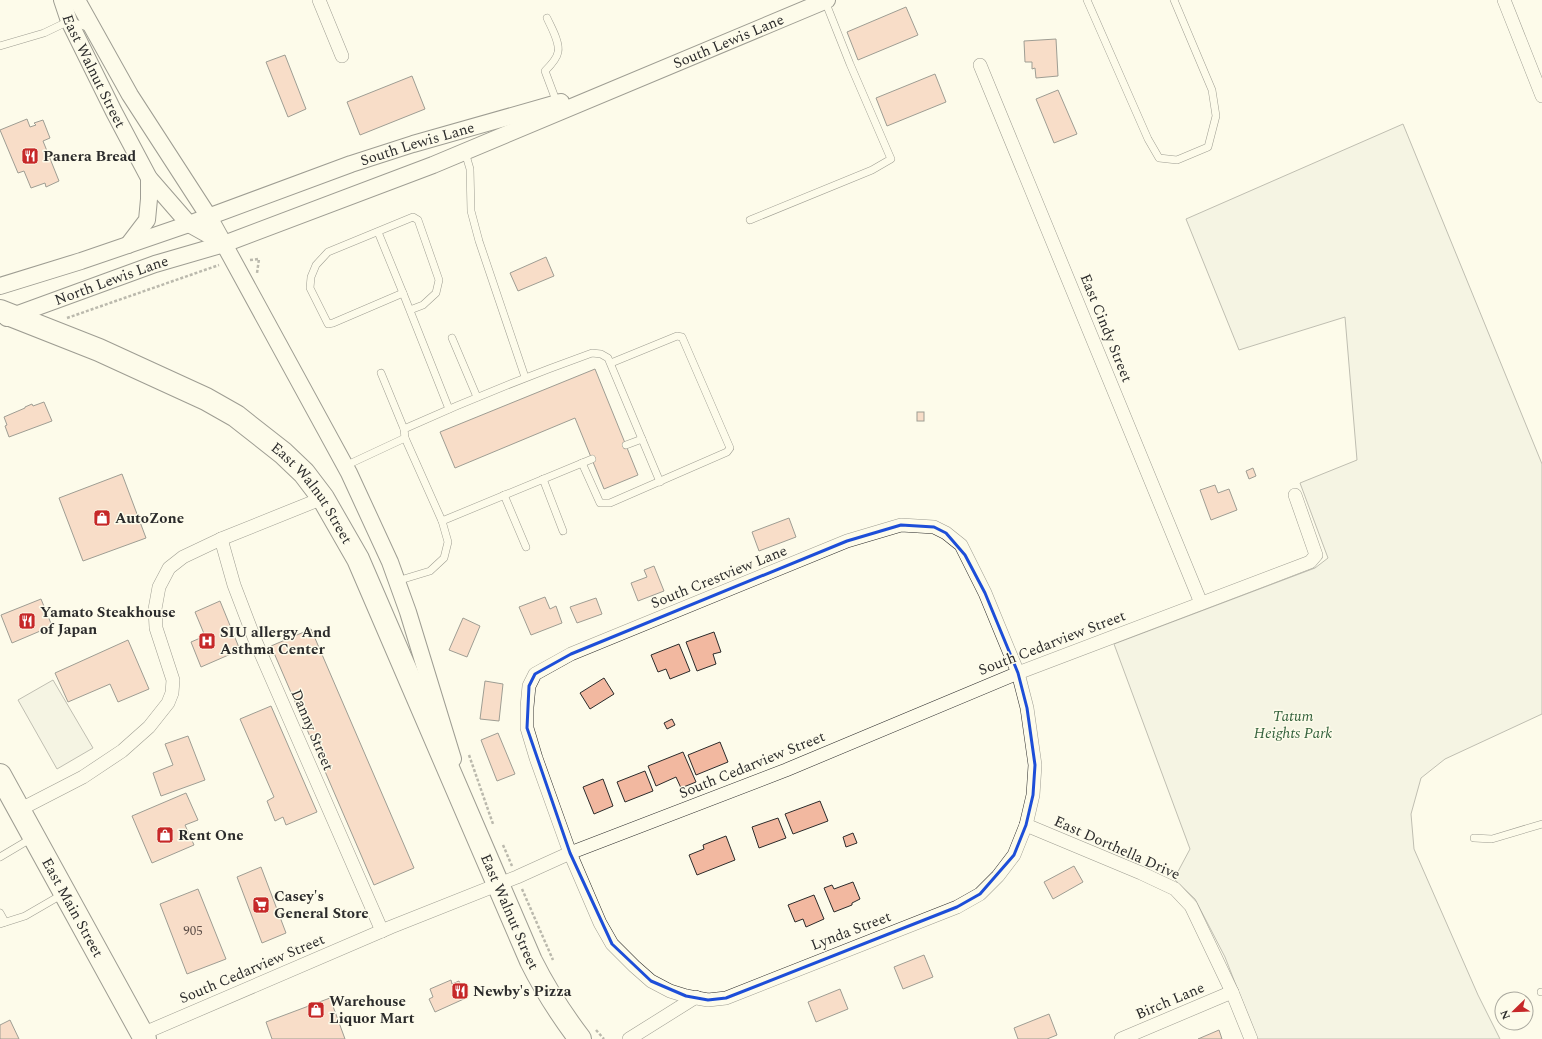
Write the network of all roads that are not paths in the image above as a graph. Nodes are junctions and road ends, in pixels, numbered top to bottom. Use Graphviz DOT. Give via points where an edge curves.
graph roads {
  1 [pos="62,0"];
  2 [pos="77,0"];
  3 [pos="319,0"];
  4 [pos="826,0"];
  5 [pos="1087,0"];
  6 [pos="1174,0"];
  7 [pos="1504,0"];
  8 [pos="547,18"];
  9 [pos="69,21"];
  10 [pos="94,30"];
  11 [pos="0,46"];
  12 [pos="342,56"];
  13 [pos="980,65"];
  14 [pos="629,82"];
  15 [pos="1542,96"];
  16 [pos="557,103"];
  17 [pos="465,152"];
  18 [pos="150,178"];
  19 [pos="209,217"];
  20 [pos="750,220"];
  21 [pos="189,224"];
  22 [pos="378,232"];
  23 [pos="224,244"];
  24 [pos="128,245"];
  25 [pos="0,286"];
  26 [pos="403,293"];
  27 [pos="410,310"];
  28 [pos="4,316"];
  29 [pos="452,338"];
  30 [pos="611,363"];
  31 [pos="381,373"];
  32 [pos="525,377"];
  33 [pos="477,397"];
  34 [pos="449,409"];
  35 [pos="404,430"];
  36 [pos="405,438"];
  37 [pos="642,439"];
  38 [pos="626,445"];
  39 [pos="592,459"];
  40 [pos="582,463"];
  41 [pos="345,466"];
  42 [pos="542,479"];
  43 [pos="660,482"];
  44 [pos="504,495"];
  45 [pos="1295,495"];
  46 [pos="322,498"];
  47 [pos="442,521"];
  48 [pos="563,531"];
  49 [pos="221,539"];
  50 [pos="526,547"];
  51 [pos="397,581"];
  52 [pos="1201,603"];
  53 [pos="1018,673"];
  54 [pos="0,775"];
  55 [pos="19,810"];
  56 [pos="471,822"];
  57 [pos="1542,824"];
  58 [pos="1026,825"];
  59 [pos="34,837"];
  60 [pos="1474,838"];
  61 [pos="570,853"];
  62 [pos="0,857"];
  63 [pos="498,885"];
  64 [pos="64,893"];
  65 [pos="0,913"];
  66 [pos="2,923"];
  67 [pos="382,931"];
  68 [pos="1232,992"];
  69 [pos="696,997"];
  70 [pos="144,1037"];
  71 [pos="580,1039"];
  72 [pos="629,1039"];
  73 [pos="1121,1039"];
  74 [pos="1250,1039"];
  1 -- 9 [label="street, East Walnut Street"];
  2 -- 10 [label="street, East Walnut Street"];
  3 -- 12 [label="street"];
  4 -- 14 [label="street, South Lewis Lane"];
  4 -- 20 [label="lane" via="850,64 891,159 872,170"];
  5 -- 6 [label="lane" via="1148,139 1159,158 1177,160 1208,147 1216,116 1212,90"];
  7 -- 15 [label="street"];
  8 -- 16 [label="lane" via="557,42 558,53 545,71"];
  9 -- 10 [label="lane"];
  9 -- 11 [label="lane" via="44,33"];
  9 -- 18 [label="street, East Walnut Street"];
  10 -- 19 [label="street, East Walnut Street" via="130,95"];
  13 -- 52 [label="street, East Cindy Street"];
  14 -- 16 [label="street, South Lewis Lane"];
  14 -- 17 [label="street, South Lewis Lane"];
  16 -- 19 [label="street, South Lewis Lane" via="351,164"];
  17 -- 23 [label="street, South Lewis Lane"];
  17 -- 32 [label="lane" via="470,169 471,211"];
  18 -- 21 [label="street, East Walnut Street"];
  18 -- 24 [label="street" via="147,220"];
  19 -- 21 [label="street, North Lewis Lane"];
  19 -- 23 [label="street, East Walnut Street"];
  21 -- 23 [label="street, East Walnut Street"];
  21 -- 24 [label="street, North Lewis Lane"];
  22 -- 26 [label="lane"];
  22 -- 26 [label="lane" via="328,252 316,265 310,288 328,324"];
  22 -- 27 [label="lane" via="413,217 418,220 439,280 436,293 423,305"];
  23 -- 28 [label="street, North Lewis Lane" via="155,264"];
  23 -- 41 [label="street, East Walnut Street"];
  24 -- 25 [label="street, North Lewis Lane"];
  26 -- 27 [label="lane"];
  27 -- 34 [label="lane"];
  28 -- 46 [label="highway, East Walnut Street" via="99,350 206,399 236,416 304,473"];
  29 -- 33 [label="lane"];
  30 -- 32 [label="lane" via="601,354 592,353"];
  30 -- 37 [label="lane"];
  30 -- 43 [label="lane" via="676,336 682,337 730,448 727,452"];
  31 -- 35 [label="lane"];
  32 -- 33 [label="lane"];
  33 -- 34 [label="lane"];
  34 -- 35 [label="lane"];
  35 -- 36 [label="lane"];
  36 -- 41 [label="lane"];
  36 -- 47 [label="lane"];
  37 -- 38 [label="lane"];
  37 -- 43 [label="lane"];
  39 -- 40 [label="lane"];
  40 -- 42 [label="lane"];
  40 -- 43 [label="lane" via="600,503 610,503"];
  41 -- 51 [label="street, East Walnut Street"];
  42 -- 44 [label="lane"];
  42 -- 48 [label="lane"];
  44 -- 47 [label="lane"];
  44 -- 50 [label="lane"];
  45 -- 52 [label="street, South Cedarview Street" via="1316,555 1310,562"];
  46 -- 49 [label="street"];
  46 -- 56 [label="highway, East Walnut Street" via="358,559"];
  47 -- 51 [label="lane" via="448,542 444,558 430,571"];
  49 -- 55 [label="street" via="183,557 169,568 159,587 155,609 156,628 173,680 168,702 149,727 122,751 88,774"];
  49 -- 67 [label="street, Danny Street" via="234,585 255,640"];
  51 -- 56 [label="street, East Walnut Street"];
  52 -- 53 [label="street, South Cedarview Street"];
  53 -- 58 [label="street, Lynda Street" via="1028,708 1035,765 1033,795"];
  53 -- 61 [label="street, South Cedarview Street" via="786,770"];
  53 -- 61 [label="street, South Crestview Lane" via="986,593 961,545 946,533 934,527 901,525 847,541 571,654 535,674 529,686 527,728"];
  54 -- 55 [label="highway, East Main Street"];
  55 -- 59 [label="highway, East Main Street"];
  56 -- 63 [label="highway, East Walnut Street"];
  57 -- 60 [label="lane" via="1492,839"];
  58 -- 68 [label="street, East Dorthella Drive" via="1175,889 1191,906"];
  58 -- 69 [label="street, Lynda Street" via="1014,855 998,876 980,894 957,907 726,998 708,1000"];
  59 -- 62 [label="lane"];
  59 -- 64 [label="highway, East Main Street"];
  61 -- 63 [label="street, South Cedarview Street"];
  61 -- 69 [label="street, Lynda Street" via="600,923 612,944 651,980 670,991"];
  63 -- 67 [label="street, South Cedarview Street"];
  63 -- 71 [label="highway, East Walnut Street" via="540,978 560,1013"];
  64 -- 66 [label="lane" via="25,916"];
  64 -- 70 [label="highway, East Main Street"];
  65 -- 66 [label="lane"];
  67 -- 70 [label="street, South Cedarview Street"];
  68 -- 73 [label="street, Birch Lane"];
  68 -- 74 [label="street, East Dorthella Drive"];
  69 -- 72 [label="street"];
}
